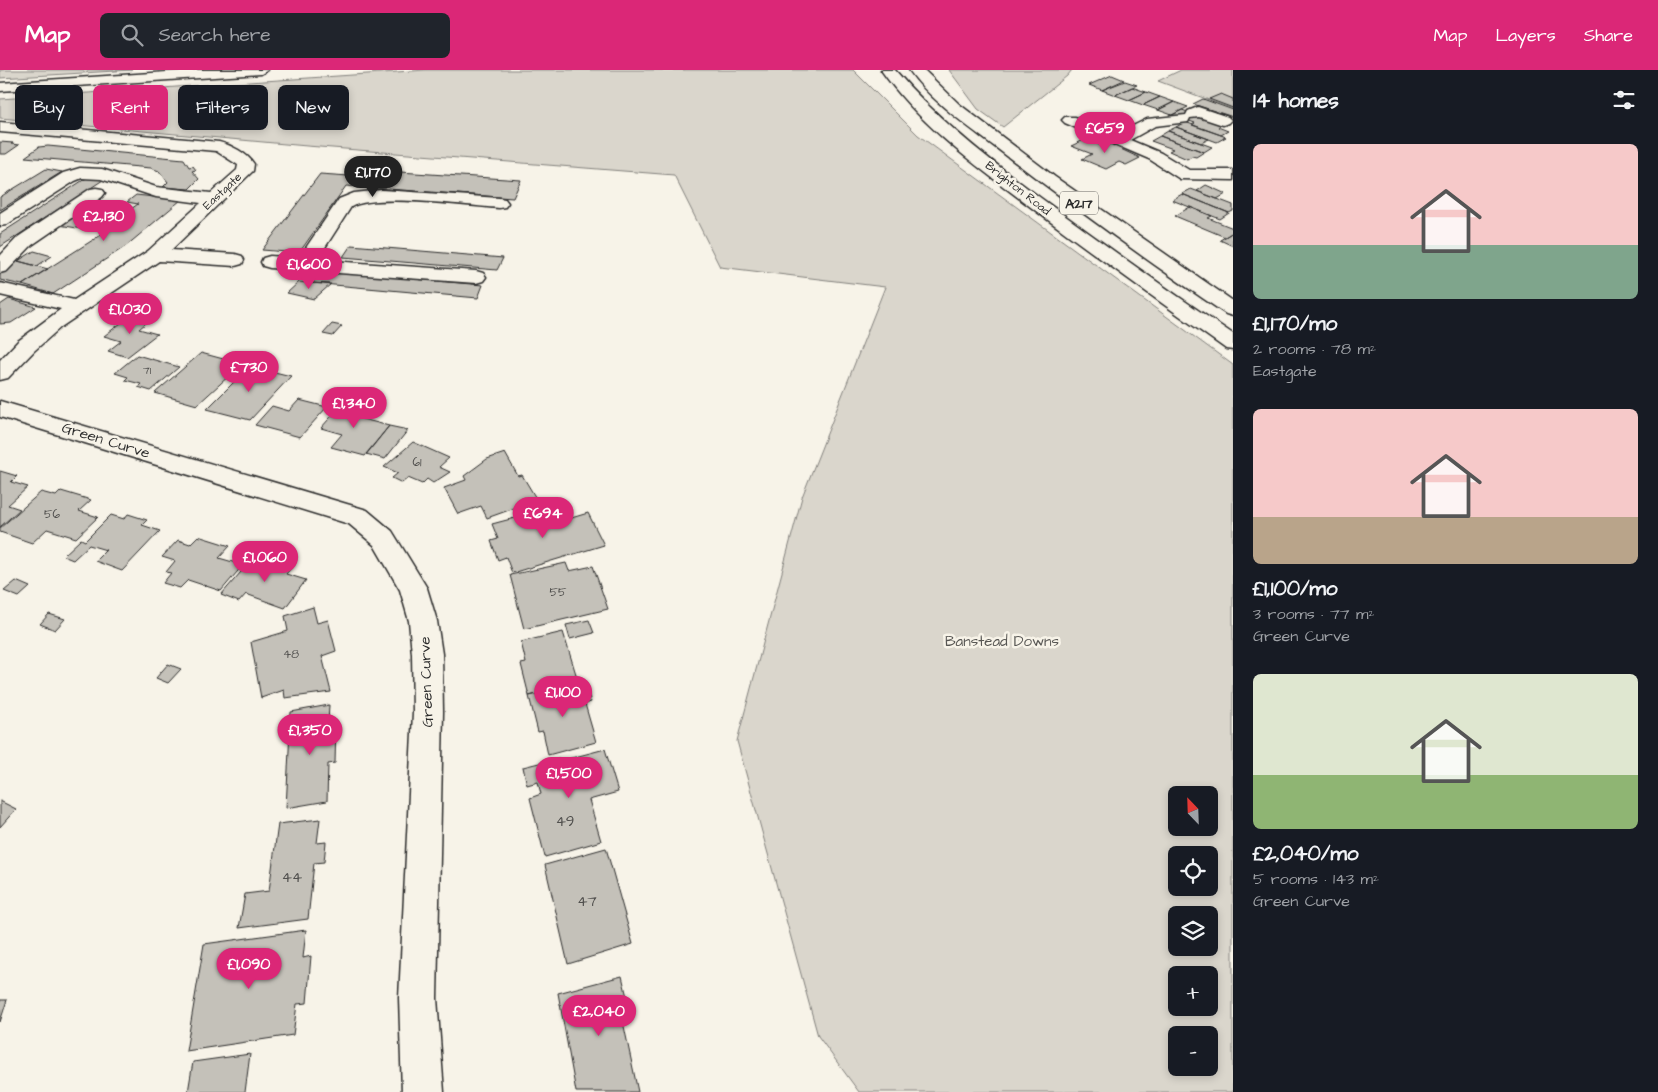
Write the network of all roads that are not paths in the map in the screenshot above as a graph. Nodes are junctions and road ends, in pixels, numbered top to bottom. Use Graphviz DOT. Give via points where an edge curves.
graph roads {
  1 [pos="261,70"];
  2 [pos="916,70"];
  3 [pos="888,72"];
  4 [pos="0,87"];
  5 [pos="1070,120"];
  6 [pos="1223,120"];
  7 [pos="972,122"];
  8 [pos="940,126"];
  9 [pos="0,127"];
  10 [pos="1118,139"];
  11 [pos="1186,175"];
  12 [pos="1232,176"];
  13 [pos="1160,177"];
  14 [pos="96,193"];
  15 [pos="215,199"];
  16 [pos="499,203"];
  17 [pos="0,222"];
  18 [pos="154,255"];
  19 [pos="235,260"];
  20 [pos="270,262"];
  21 [pos="305,263"];
  22 [pos="0,267"];
  23 [pos="476,277"];
  24 [pos="0,288"];
  25 [pos="77,307"];
  26 [pos="1233,310"];
  27 [pos="1233,344"];
  28 [pos="0,374"];
  29 [pos="0,409"];
  30 [pos="423,1092"];
  1 -- 4 [label="main road"];
  2 -- 7 [label="main road, Brighton Road / A217" via="931,88"];
  3 -- 8 [label="main road, Brighton Road / A217"];
  5 -- 10 [label="main road"];
  6 -- 10 [label="main road" via="1198,111 1188,116 1152,122"];
  7 -- 8 [label="main road"];
  7 -- 26 [label="main road, Brighton Road / A217" via="1099,218"];
  8 -- 27 [label="main road, Brighton Road / A217" via="1120,266"];
  9 -- 15 [label="main road, Eastgate" via="218,147 246,164 244,171"];
  10 -- 11 [label="main road"];
  11 -- 12 [label="main road"];
  11 -- 13 [label="main road"];
  14 -- 22 [label="main road" via="25,241"];
  15 -- 17 [label="main road" via="155,192 118,178 80,173"];
  15 -- 18 [label="main road, Eastgate"];
  16 -- 21 [label="main road" via="382,195 354,198 345,203"];
  18 -- 19 [label="main road"];
  18 -- 25 [label="main road, Eastgate"];
  20 -- 21 [label="main road"];
  21 -- 23 [label="main road"];
  24 -- 25 [label="main road"];
  25 -- 28 [label="main road, Eastgate" via="26,346"];
  29 -- 30 [label="main road, Green Curve" via="358,516 382,538 401,566 413,588 423,621 427,654 428,712 418,998"];
}
